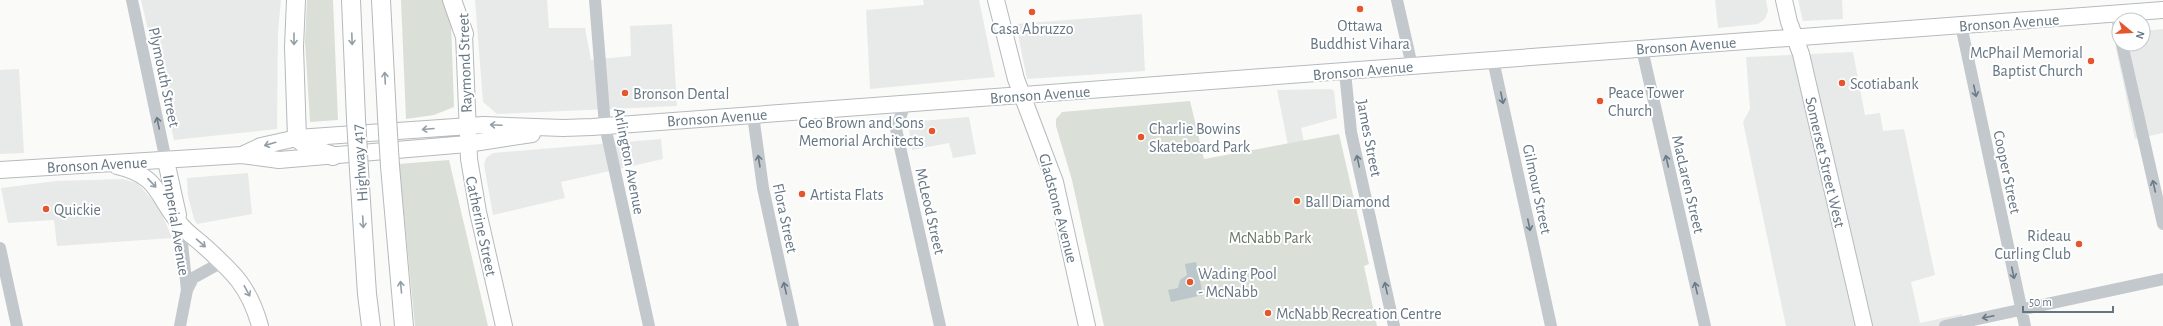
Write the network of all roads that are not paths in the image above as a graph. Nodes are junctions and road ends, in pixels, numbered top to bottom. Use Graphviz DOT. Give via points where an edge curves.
graph roads {
  1 [pos="132,0"];
  2 [pos="296,0"];
  3 [pos="351,0"];
  4 [pos="381,0"];
  5 [pos="452,0"];
  6 [pos="462,0"];
  7 [pos="595,0"];
  8 [pos="996,0"];
  9 [pos="1397,0"];
  10 [pos="1784,0"];
  11 [pos="2163,10"];
  12 [pos="2151,13"];
  13 [pos="2111,21"];
  14 [pos="1961,25"];
  15 [pos="464,34"];
  16 [pos="1796,37"];
  17 [pos="1642,49"];
  18 [pos="2124,52"];
  19 [pos="1494,60"];
  20 [pos="1412,66"];
  21 [pos="1345,72"];
  22 [pos="1021,95"];
  23 [pos="905,104"];
  24 [pos="753,115"];
  25 [pos="466,125"];
  26 [pos="605,126"];
  27 [pos="563,128"];
  28 [pos="297,138"];
  29 [pos="467,144"];
  30 [pos="242,155"];
  31 [pos="333,156"];
  32 [pos="166,161"];
  33 [pos="104,163"];
  34 [pos="0,170"];
  35 [pos="2163,224"];
  36 [pos="180,225"];
  37 [pos="0,248"];
  38 [pos="222,262"];
  39 [pos="2163,279"];
  40 [pos="187,290"];
  41 [pos="2021,310"];
  42 [pos="17,326"];
  43 [pos="180,326"];
  44 [pos="260,326"];
  45 [pos="371,326"];
  46 [pos="404,326"];
  47 [pos="504,326"];
  48 [pos="649,326"];
  49 [pos="793,326"];
  50 [pos="940,326"];
  51 [pos="1087,326"];
  52 [pos="1394,326"];
  53 [pos="1551,326"];
  54 [pos="1705,326"];
  55 [pos="1864,326"];
  56 [pos="1945,326"];
  57 [pos="2025,326"];
  32 -- 1 [label="street, Plymouth Street, one-way"];
  2 -- 28 [label="highway, one-way" via="294,39"];
  3 -- 45 [label="highway, Highway 417, one-way, bridge" via="359,170"];
  46 -- 4 [label="highway, one-way, bridge" via="386,117"];
  5 -- 15 [label="highway"];
  6 -- 15 [label="street, Raymond Street"];
  7 -- 26 [label="street, Arlington Avenue"];
  8 -- 22 [label="main road, Gladstone Avenue"];
  9 -- 20 [label="street"];
  10 -- 16 [label="main road, Somerset Street West" via="1789,22"];
  11 -- 12 [label="main road, Bronson Avenue"];
  13 -- 14 [label="main road, Bronson Avenue"];
  14 -- 16 [label="main road, Bronson Avenue"];
  14 -- 41 [label="street, Cooper Street, one-way"];
  15 -- 25 [label="main road, Raymond Street"];
  16 -- 17 [label="main road, Bronson Avenue"];
  16 -- 55 [label="main road, Somerset Street West"];
  17 -- 19 [label="main road, Bronson Avenue"];
  54 -- 17 [label="street, MacLaren Street, one-way"];
  35 -- 18 [label="street, one-way"];
  19 -- 20 [label="main road, Bronson Avenue"];
  19 -- 53 [label="street, Gilmour Street, one-way"];
  20 -- 21 [label="main road, Bronson Avenue"];
  21 -- 22 [label="main road, Bronson Avenue"];
  52 -- 21 [label="street, James Street, one-way" via="1351,132"];
  22 -- 23 [label="main road, Bronson Avenue"];
  22 -- 51 [label="main road, Gladstone Avenue" via="1055,182"];
  23 -- 24 [label="main road, Bronson Avenue"];
  23 -- 50 [label="street, McLeod Street" via="896,129"];
  24 -- 26 [label="main road, Bronson Avenue"];
  49 -- 24 [label="street, Flora Street, one-way" via="763,188"];
  27 -- 25 [label="main road, Bronson Avenue, one-way"];
  25 -- 28 [label="main road, Bronson Avenue, one-way"];
  25 -- 29 [label="main road, Catherine Street"];
  26 -- 27 [label="main road, Bronson Avenue"];
  26 -- 48 [label="street, Arlington Avenue"];
  27 -- 29 [label="main road, Bronson Avenue"];
  28 -- 30 [label="main road, Bronson Avenue, one-way" via="261,146"];
  28 -- 31 [label="highway" via="310,148"];
  29 -- 31 [label="main road, Bronson Avenue"];
  29 -- 47 [label="main road, Catherine Street" via="478,212"];
  30 -- 31 [label="main road, Bronson Avenue" via="279,160"];
  30 -- 32 [label="main road, Bronson Avenue"];
  32 -- 33 [label="main road, Bronson Avenue"];
  32 -- 36 [label="main road, Imperial Avenue"];
  33 -- 34 [label="main road, Bronson Avenue"];
  33 -- 36 [label="main road, one-way" via="132,171 150,181"];
  36 -- 38 [label="main road, one-way"];
  36 -- 40 [label="street, Imperial Avenue"];
  37 -- 42 [label="street"];
  38 -- 40 [label="street, Imperial Avenue" via="193,278"];
  38 -- 44 [label="main road, one-way" via="243,284 255,308"];
  39 -- 41 [label="street"];
  40 -- 43 [label="street, Imperial Avenue"];
  41 -- 56 [label="street, one-way"];
  41 -- 57 [label="street, Cooper Street"];
}
